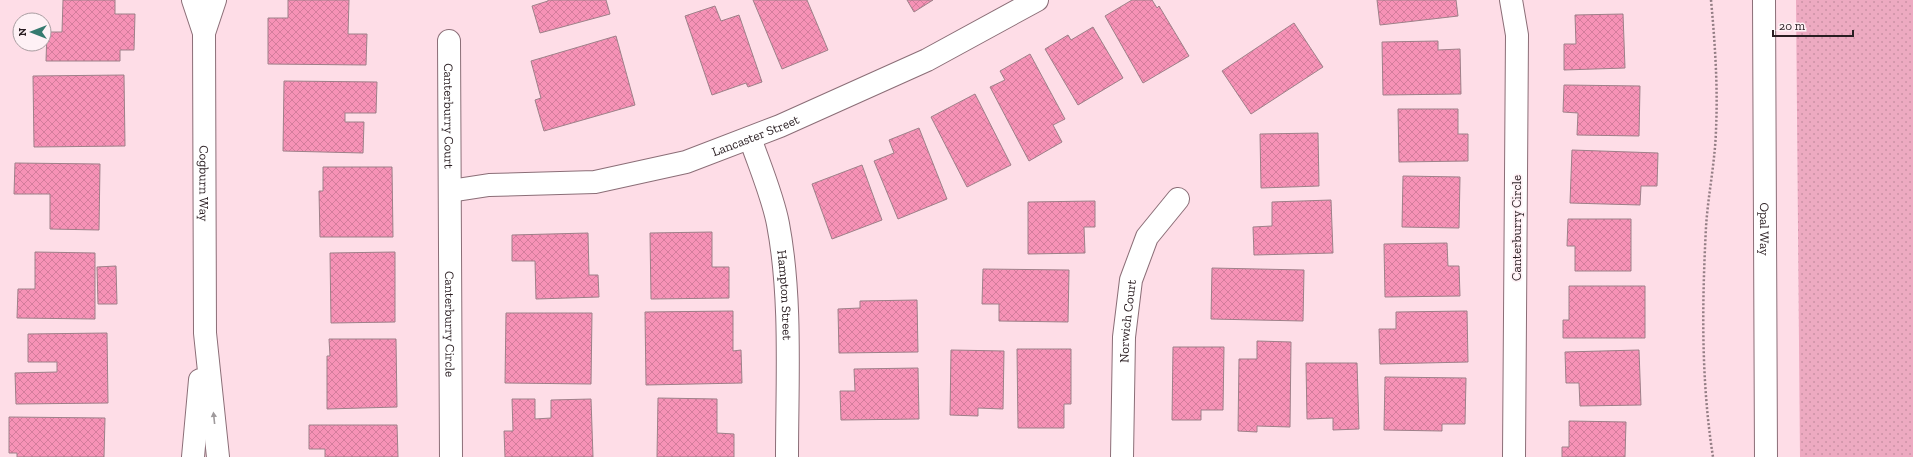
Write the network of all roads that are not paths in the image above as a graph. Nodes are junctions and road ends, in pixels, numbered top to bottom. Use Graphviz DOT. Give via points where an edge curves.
graph roads {
  1 [pos="193,0"];
  2 [pos="215,0"];
  3 [pos="1037,0"];
  4 [pos="1511,0"];
  5 [pos="1764,0"];
  6 [pos="204,33"];
  7 [pos="449,41"];
  8 [pos="750,138"];
  9 [pos="450,191"];
  10 [pos="1178,199"];
  11 [pos="205,333"];
  12 [pos="193,457"];
  13 [pos="218,457"];
  14 [pos="450,457"];
  15 [pos="787,457"];
  16 [pos="1122,457"];
  17 [pos="1514,457"];
  18 [pos="1766,457"];
  1 -- 6 [label="street, Cogburn Way"];
  2 -- 6 [label="street, Cogburn Way"];
  3 -- 8 [label="street, Lancaster Street" via="927,60"];
  4 -- 17 [label="street, Canterburry Circle" via="1517,35"];
  5 -- 18 [label="street, Opal Way"];
  6 -- 11 [label="street, Cogburn Way"];
  7 -- 9 [label="street, Canterburry Court"];
  8 -- 9 [label="street, Lancaster Street" via="686,162 595,182 489,185"];
  8 -- 15 [label="street, Hampton Street" via="778,222 783,259 786,302"];
  9 -- 14 [label="street, Canterburry Circle"];
  10 -- 16 [label="street, Norwich Court" via="1147,237 1131,280 1124,337"];
  11 -- 12 [label="street, Cogburn Way"];
  13 -- 11 [label="street, Cogburn Way, one-way"];
}
